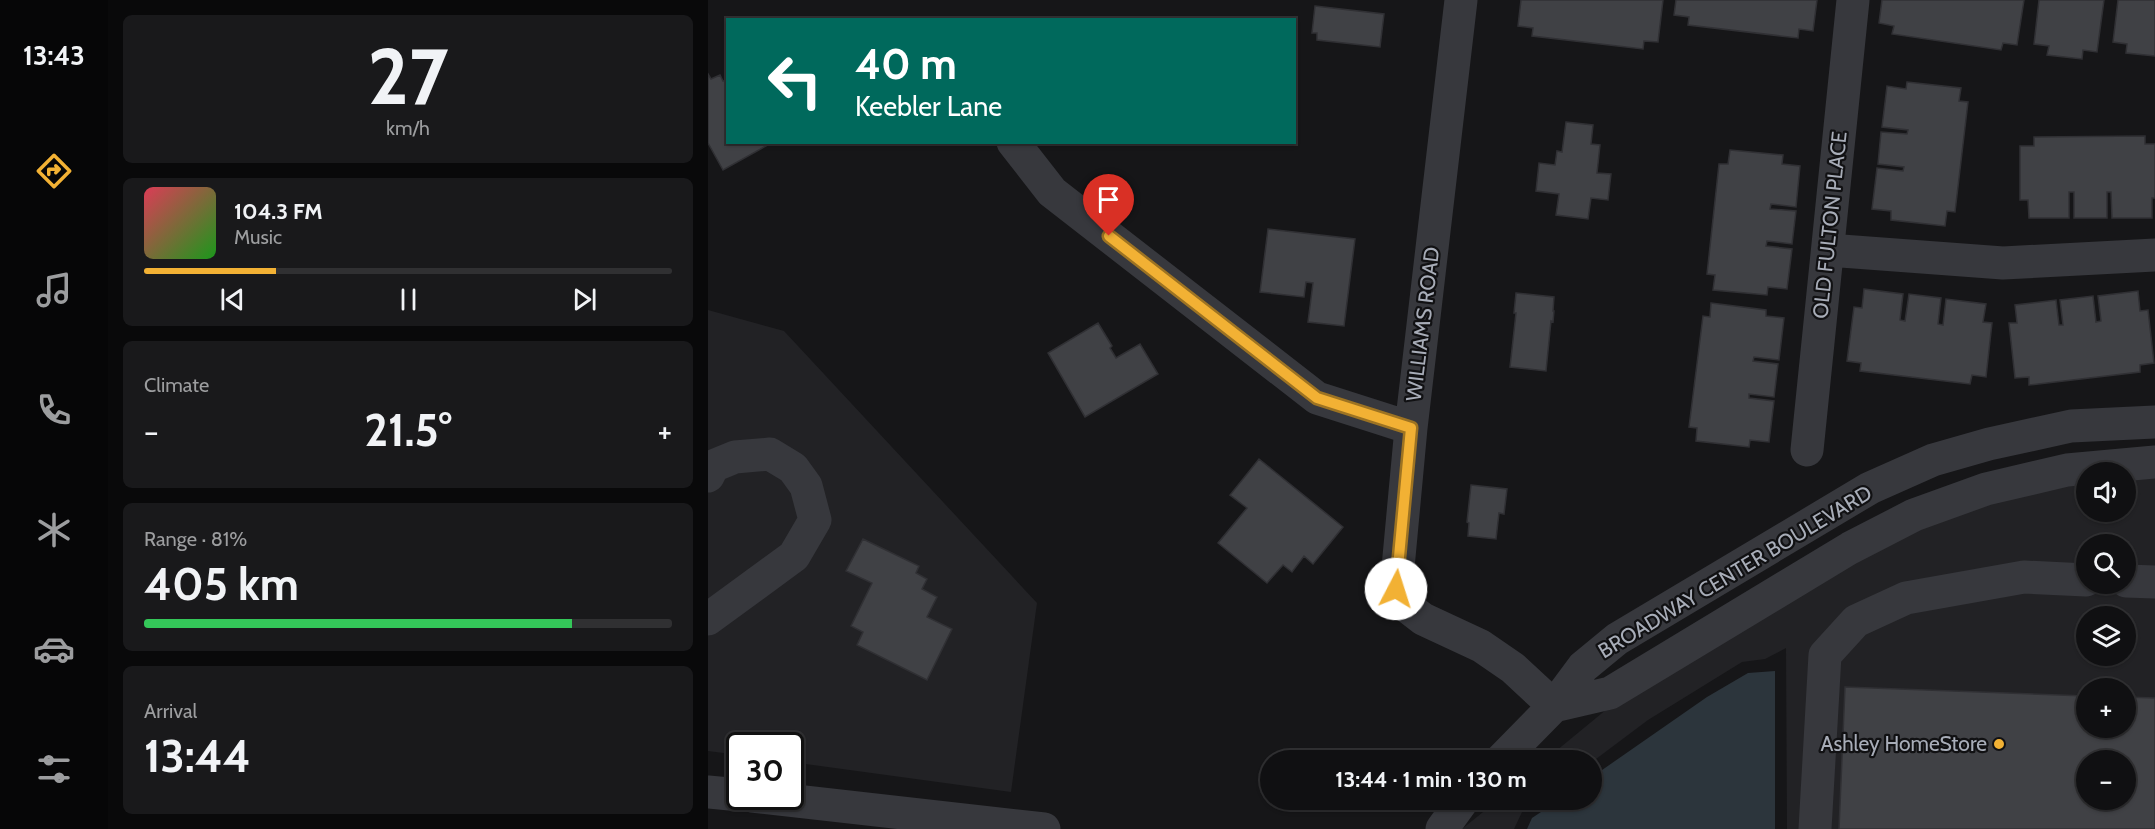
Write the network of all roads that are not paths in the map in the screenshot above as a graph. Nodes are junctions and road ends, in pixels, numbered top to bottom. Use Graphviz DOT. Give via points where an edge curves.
graph roads {
  1 [pos="1461,0"];
  2 [pos="1853,0"];
  3 [pos="1015,144"];
  4 [pos="1828,250"];
  5 [pos="2155,255"];
  6 [pos="2155,422"];
  7 [pos="1411,428"];
  8 [pos="1808,450"];
  9 [pos="2155,462"];
  10 [pos="708,476"];
  11 [pos="2076,580"];
  12 [pos="2136,581"];
  13 [pos="2155,582"];
  14 [pos="708,619"];
  15 [pos="1554,706"];
  16 [pos="1511,750"];
  17 [pos="708,792"];
  18 [pos="726,794"];
  19 [pos="804,802"];
  20 [pos="1456,810"];
  21 [pos="1025,828"];
  22 [pos="1442,829"];
  23 [pos="1815,829"];
  1 -- 7 [label="street, WILLIAMS ROAD"];
  2 -- 4 [label="street, OLD FULTON PLACE"];
  3 -- 7 [label="street" via="1052,192 1317,398"];
  4 -- 5 [label="street" via="2003,262"];
  4 -- 8 [label="street, OLD FULTON PLACE"];
  6 -- 15 [label="street, BROADWAY CENTER BOULEVARD" via="2071,426 1989,444 1933,460 1870,488 1617,639 1582,667"];
  7 -- 15 [label="street, WILLIAMS ROAD" via="1396,589 1401,602 1423,619 1481,646 1513,668"];
  9 -- 15 [label="street, BROADWAY CENTER BOULEVARD" via="2067,470 1986,489 1914,515 1850,548 1610,693"];
  10 -- 14 [label="street" via="713,466 735,456 770,454 794,468 806,486 814,520 795,556"];
  11 -- 23 [label="street" via="2024,578 1906,598 1856,621 1825,655"];
  12 -- 13 [label="street"];
  15 -- 16 [label="street"];
  17 -- 18 [label="street"];
  19 -- 21 [label="street"];
  20 -- 22 [label="street"];
}
